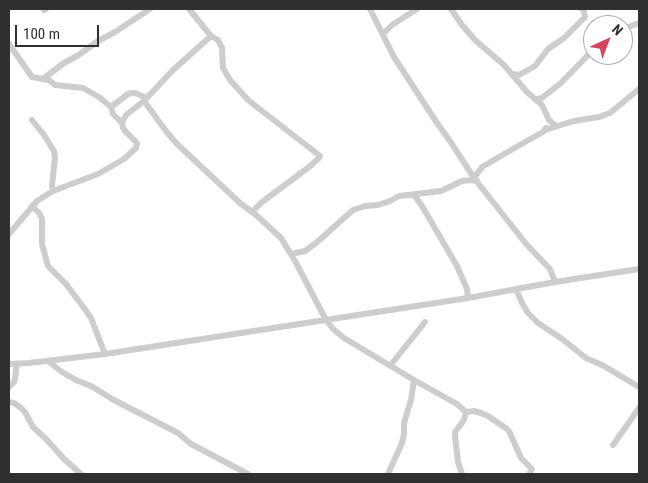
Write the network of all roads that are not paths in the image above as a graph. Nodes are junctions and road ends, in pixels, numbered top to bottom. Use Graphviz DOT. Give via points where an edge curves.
graph roads {
  1 [pos="150,9"];
  2 [pos="189,9"];
  3 [pos="370,9"];
  4 [pos="417,9"];
  5 [pos="450,9"];
  6 [pos="582,9"];
  7 [pos="383,34"];
  8 [pos="211,36"];
  9 [pos="9,46"];
  10 [pos="583,61"];
  11 [pos="518,78"];
  12 [pos="43,79"];
  13 [pos="639,89"];
  14 [pos="146,99"];
  15 [pos="540,101"];
  16 [pos="110,107"];
  17 [pos="32,120"];
  18 [pos="549,120"];
  19 [pos="123,121"];
  20 [pos="556,126"];
  21 [pos="545,130"];
  22 [pos="476,180"];
  23 [pos="53,191"];
  24 [pos="414,195"];
  25 [pos="32,206"];
  26 [pos="252,212"];
  27 [pos="10,232"];
  28 [pos="291,254"];
  29 [pos="639,268"];
  30 [pos="555,282"];
  31 [pos="516,289"];
  32 [pos="468,298"];
  33 [pos="326,320"];
  34 [pos="425,322"];
  35 [pos="105,354"];
  36 [pos="48,361"];
  37 [pos="9,364"];
  38 [pos="17,364"];
  39 [pos="390,366"];
  40 [pos="414,380"];
  41 [pos="9,387"];
  42 [pos="639,387"];
  43 [pos="9,402"];
  44 [pos="639,408"];
  45 [pos="466,412"];
  46 [pos="613,445"];
  47 [pos="233,470"];
  48 [pos="81,474"];
  49 [pos="248,474"];
  50 [pos="388,474"];
  51 [pos="462,474"];
  52 [pos="529,474"];
  1 -- 12 [label="street"];
  2 -- 8 [label="street"];
  3 -- 7 [label="street"];
  4 -- 7 [label="street"];
  5 -- 11 [label="street" via="475,40"];
  6 -- 11 [label="street" via="585,17 548,49 535,66"];
  7 -- 22 [label="street" via="394,57"];
  8 -- 14 [label="street"];
  8 -- 26 [label="street" via="222,48 223,68 248,100 320,156"];
  9 -- 12 [label="street" via="32,78"];
  10 -- 15 [label="street"];
  11 -- 15 [label="street" via="527,92"];
  12 -- 16 [label="street" via="55,85 83,88"];
  13 -- 20 [label="street" via="610,113"];
  14 -- 16 [label="street" via="132,93"];
  14 -- 19 [label="street"];
  14 -- 26 [label="street" via="176,143"];
  15 -- 18 [label="street"];
  16 -- 19 [label="street" via="112,113"];
  17 -- 23 [label="street" via="54,151"];
  18 -- 20 [label="street"];
  18 -- 21 [label="street"];
  19 -- 23 [label="street" via="123,128 137,143 124,160"];
  20 -- 21 [label="street"];
  21 -- 22 [label="street" via="482,166"];
  22 -- 24 [label="street"];
  22 -- 30 [label="street" via="550,269"];
  23 -- 25 [label="street"];
  24 -- 28 [label="street" via="399,196 353,210 316,243"];
  24 -- 32 [label="street" via="457,266"];
  25 -- 27 [label="street"];
  25 -- 35 [label="street" via="42,219 42,244 48,266 91,318"];
  26 -- 28 [label="street" via="280,238"];
  28 -- 33 [label="street"];
  29 -- 30 [label="street"];
  30 -- 31 [label="street"];
  31 -- 32 [label="street"];
  31 -- 42 [label="street" via="528,313 538,323 586,358"];
  32 -- 33 [label="street"];
  33 -- 35 [label="street"];
  33 -- 39 [label="street" via="344,338"];
  34 -- 39 [label="street"];
  35 -- 36 [label="street"];
  36 -- 38 [label="street"];
  36 -- 47 [label="street" via="69,376 178,433"];
  37 -- 38 [label="street"];
  38 -- 41 [label="street" via="14,382"];
  39 -- 40 [label="street"];
  40 -- 45 [label="street"];
  40 -- 50 [label="street" via="402,442"];
  43 -- 48 [label="street" via="21,408 33,427"];
  44 -- 46 [label="street"];
  45 -- 51 [label="street" via="455,432"];
  45 -- 52 [label="street" via="481,413 507,429 521,458 532,469"];
  47 -- 49 [label="street"];
}
